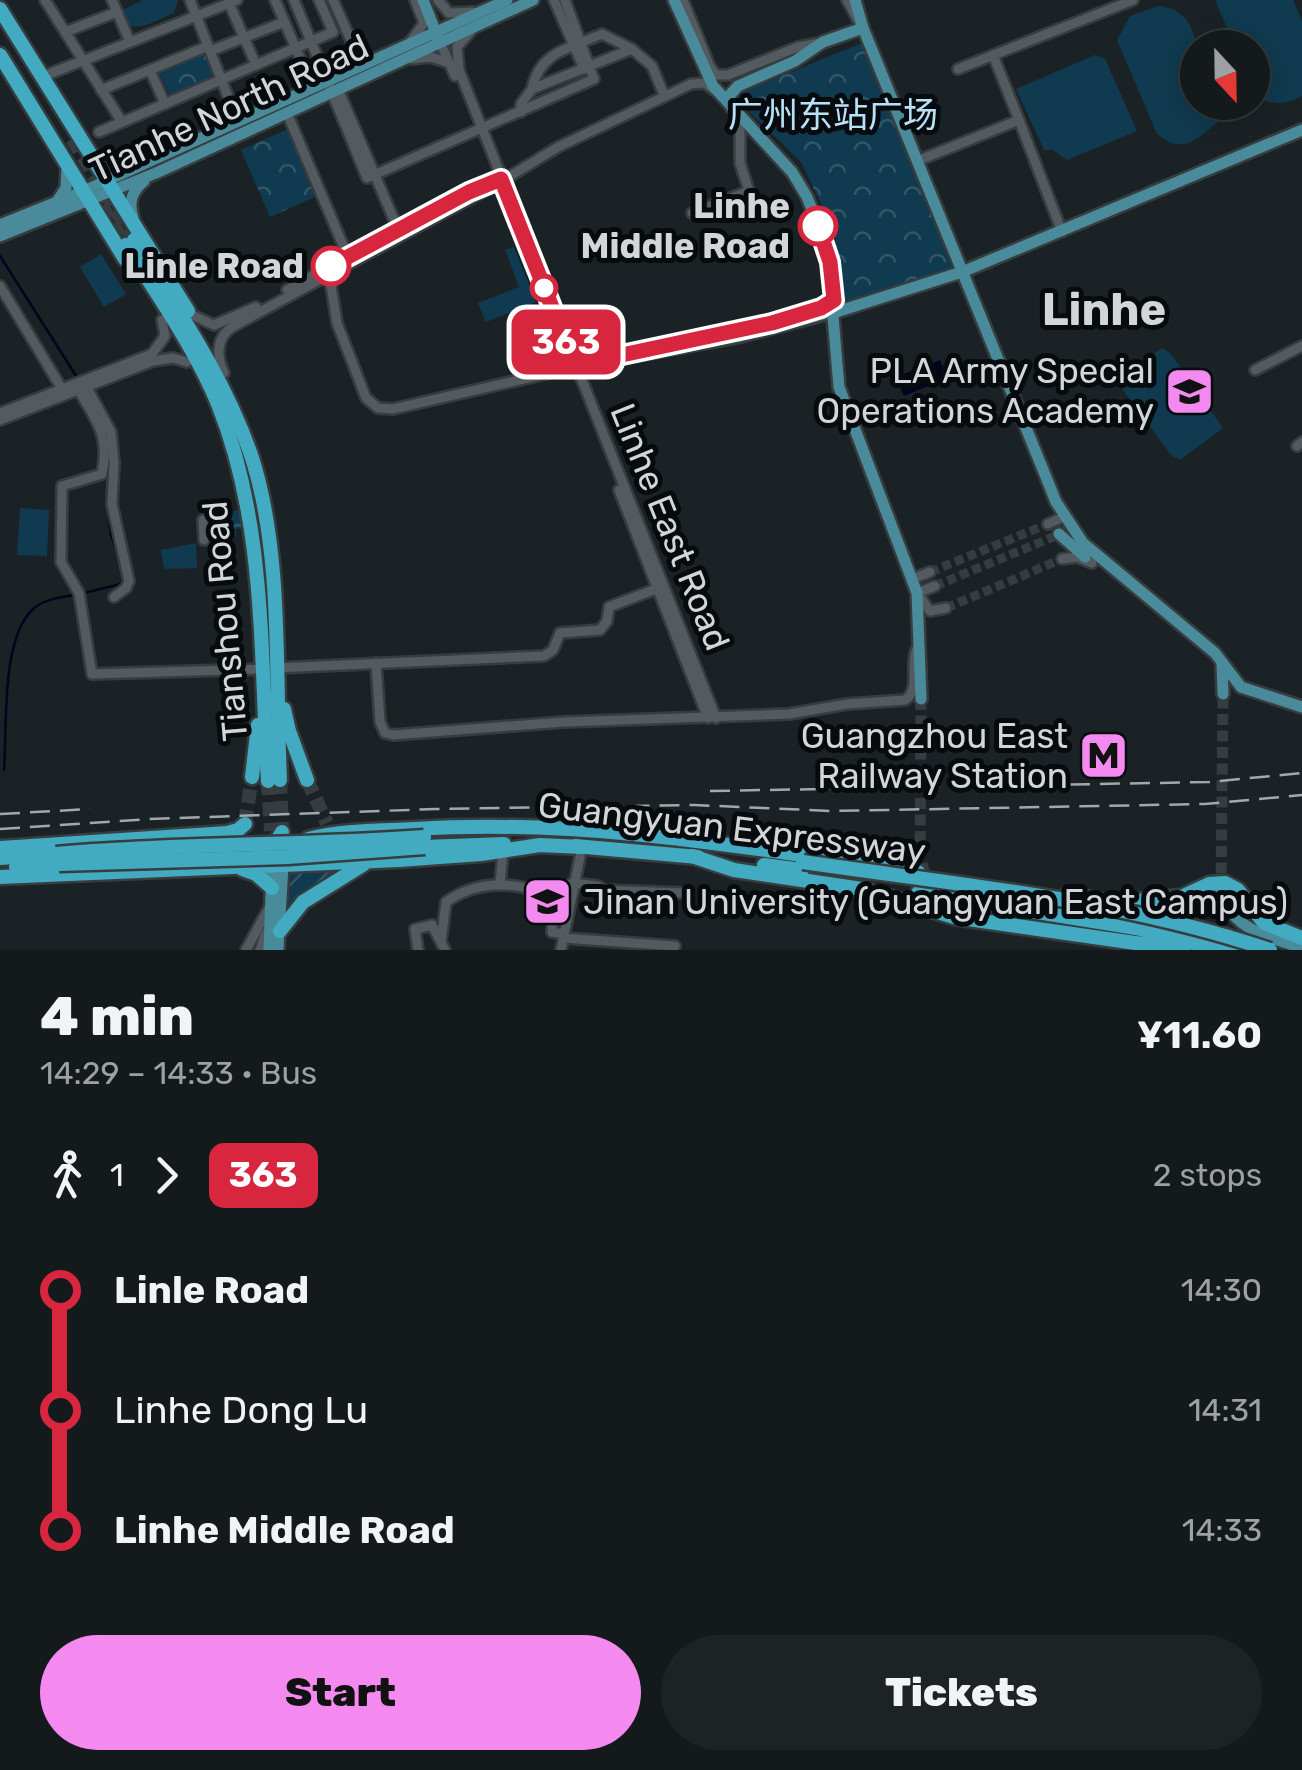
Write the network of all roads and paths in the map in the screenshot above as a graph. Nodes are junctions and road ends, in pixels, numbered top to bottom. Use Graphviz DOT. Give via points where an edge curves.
graph roads {
  1 [pos="45,0"];
  2 [pos="112,0"];
  3 [pos="190,0"];
  4 [pos="275,0"];
  5 [pos="294,0"];
  6 [pos="415,0"];
  7 [pos="507,0"];
  8 [pos="533,0"];
  9 [pos="554,0"];
  10 [pos="565,0"];
  11 [pos="674,0"];
  12 [pos="682,0"];
  13 [pos="847,0"];
  14 [pos="856,0"];
  15 [pos="1133,0"];
  16 [pos="326,1"];
  17 [pos="233,2"];
  18 [pos="431,2"];
  19 [pos="1113,4"];
  20 [pos="490,8"];
  21 [pos="0,9"];
  22 [pos="116,12"];
  23 [pos="196,16"];
  24 [pos="0,18"];
  25 [pos="284,22"];
  26 [pos="424,23"];
  27 [pos="476,27"];
  28 [pos="863,28"];
  29 [pos="65,32"];
  30 [pos="439,35"];
  31 [pos="244,37"];
  32 [pos="0,40"];
  33 [pos="130,42"];
  34 [pos="823,42"];
  35 [pos="405,45"];
  36 [pos="574,46"];
  37 [pos="209,48"];
  38 [pos="295,48"];
  39 [pos="632,49"];
  40 [pos="0,55"];
  41 [pos="993,55"];
  42 [pos="390,58"];
  43 [pos="83,60"];
  44 [pos="256,65"];
  45 [pos="362,65"];
  46 [pos="451,65"];
  47 [pos="584,68"];
  48 [pos="958,69"];
  49 [pos="150,70"];
  50 [pos="44,76"];
  51 [pos="221,80"];
  52 [pos="313,88"];
  53 [pos="338,89"];
  54 [pos="532,89"];
  55 [pos="101,90"];
  56 [pos="664,95"];
  57 [pos="165,104"];
  58 [pos="287,112"];
  59 [pos="737,114"];
  60 [pos="1019,120"];
  61 [pos="122,122"];
  62 [pos="238,122"];
  63 [pos="1302,122"];
  64 [pos="1302,130"];
  65 [pos="99,132"];
  66 [pos="483,132"];
  67 [pos="756,135"];
  68 [pos="742,142"];
  69 [pos="69,149"];
  70 [pos="95,158"];
  71 [pos="917,160"];
  72 [pos="154,167"];
  73 [pos="498,181"];
  74 [pos="112,186"];
  75 [pos="88,197"];
  76 [pos="58,209"];
  77 [pos="692,213"];
  78 [pos="104,224"];
  79 [pos="1061,228"];
  80 [pos="398,229"];
  81 [pos="0,232"];
  82 [pos="129,240"];
  83 [pos="348,257"];
  84 [pos="957,258"];
  85 [pos="329,270"];
  86 [pos="962,272"];
  87 [pos="0,286"];
  88 [pos="833,306"];
  89 [pos="190,314"];
  90 [pos="162,320"];
  91 [pos="1302,346"];
  92 [pos="187,362"];
  93 [pos="574,368"];
  94 [pos="1255,370"];
  95 [pos="224,373"];
  96 [pos="81,386"];
  97 [pos="62,388"];
  98 [pos="0,417"];
  99 [pos="239,444"];
  100 [pos="1056,502"];
  101 [pos="1062,518"];
  102 [pos="203,520"];
  103 [pos="1048,524"];
  104 [pos="1074,532"];
  105 [pos="1056,536"];
  106 [pos="204,540"];
  107 [pos="1068,554"];
  108 [pos="930,572"];
  109 [pos="912,579"];
  110 [pos="935,586"];
  111 [pos="661,587"];
  112 [pos="917,594"];
  113 [pos="114,597"];
  114 [pos="946,608"];
  115 [pos="920,644"];
  116 [pos="376,663"];
  117 [pos="1222,664"];
  118 [pos="268,668"];
  119 [pos="1222,694"];
  120 [pos="921,700"];
  121 [pos="1302,707"];
  122 [pos="712,718"];
  123 [pos="252,778"];
  124 [pos="274,780"];
  125 [pos="307,780"];
  126 [pos="245,824"];
  127 [pos="327,824"];
  128 [pos="352,832"];
  129 [pos="196,834"];
  130 [pos="153,836"];
  131 [pos="654,836"];
  132 [pos="424,842"];
  133 [pos="576,842"];
  134 [pos="540,845"];
  135 [pos="0,848"];
  136 [pos="277,849"];
  137 [pos="503,851"];
  138 [pos="692,856"];
  139 [pos="0,858"];
  140 [pos="57,859"];
  141 [pos="372,861"];
  142 [pos="351,862"];
  143 [pos="884,865"];
  144 [pos="232,866"];
  145 [pos="802,866"];
  146 [pos="0,868"];
  147 [pos="196,868"];
  148 [pos="153,870"];
  149 [pos="910,871"];
  150 [pos="0,877"];
  151 [pos="572,883"];
  152 [pos="500,885"];
  153 [pos="862,890"];
  154 [pos="1220,890"];
  155 [pos="684,893"];
  156 [pos="918,893"];
  157 [pos="272,903"];
  158 [pos="1114,903"];
  159 [pos="1017,914"];
  160 [pos="986,921"];
  161 [pos="280,931"];
  162 [pos="1127,932"];
  163 [pos="564,936"];
  164 [pos="1302,936"];
  165 [pos="443,946"];
  166 [pos="675,946"];
  167 [pos="1196,947"];
  168 [pos="1302,948"];
  169 [pos="246,950"];
  170 [pos="260,950"];
  171 [pos="270,950"];
  172 [pos="278,950"];
  173 [pos="418,950"];
  174 [pos="562,950"];
  175 [pos="1184,950"];
  176 [pos="1221,950"];
  177 [pos="1244,950"];
  178 [pos="1257,950"];
  179 [pos="1270,950"];
  1 -- 29 [label="street"];
  2 -- 22 [label="street"];
  3 -- 23 [label="street"];
  4 -- 25 [label="street"];
  5 -- 10 [label="street" via="367,178 594,80"];
  6 -- 26 [label="street"];
  7 -- 20 [label="main road, Tianhe North Road"];
  8 -- 27 [label="main road, Tianhe North Road"];
  9 -- 36 [label="street"];
  11 -- 59 [label="main road" via="704,70"];
  12 -- 34 [label="street" via="716,75"];
  13 -- 28 [label="street"];
  14 -- 28 [label="main road"];
  15 -- 19 [label="street"];
  16 -- 38 [label="street" via="332,32"];
  16 -- 45 [label="street"];
  17 -- 23 [label="street"];
  17 -- 31 [label="street"];
  18 -- 20 [label="street" via="454,14"];
  18 -- 26 [label="street"];
  18 -- 30 [label="main road"];
  19 -- 41 [label="street"];
  20 -- 30 [label="main road, Tianhe North Road"];
  21 -- 50 [label="highway"];
  22 -- 29 [label="street"];
  22 -- 33 [label="street"];
  23 -- 33 [label="street"];
  23 -- 37 [label="street"];
  24 -- 69 [label="highway"];
  25 -- 31 [label="street"];
  25 -- 38 [label="street"];
  26 -- 35 [label="street"];
  27 -- 30 [label="main road, Tianhe North Road"];
  27 -- 66 [label="street, Linhe East Road" via="456,54"];
  28 -- 34 [label="main road"];
  28 -- 71 [label="main road"];
  29 -- 43 [label="street"];
  30 -- 35 [label="main road, Tianhe North Road"];
  30 -- 42 [label="main road, Tianhe North Road"];
  30 -- 46 [label="street, Linhe East Road"];
  31 -- 37 [label="street"];
  31 -- 44 [label="street"];
  32 -- 69 [label="highway"];
  33 -- 43 [label="street"];
  34 -- 59 [label="main road" via="734,89 728,98"];
  35 -- 42 [label="main road, Tianhe North Road"];
  36 -- 39 [label="street" via="602,34"];
  36 -- 47 [label="street"];
  36 -- 54 [label="street" via="544,59"];
  37 -- 49 [label="street"];
  37 -- 51 [label="street"];
  38 -- 44 [label="street"];
  38 -- 52 [label="street"];
  39 -- 47 [label="street"];
  39 -- 56 [label="street" via="652,66"];
  40 -- 69 [label="highway"];
  41 -- 48 [label="street"];
  41 -- 60 [label="street"];
  42 -- 45 [label="main road, Tianhe North Road"];
  42 -- 46 [label="street" via="430,57"];
  42 -- 53 [label="main road, Tianhe North Road"];
  43 -- 50 [label="street"];
  43 -- 55 [label="street"];
  44 -- 51 [label="street"];
  45 -- 52 [label="main road, Tianhe North Road"];
  46 -- 73 [label="street, Linhe East Road"];
  47 -- 54 [label="street"];
  49 -- 55 [label="street"];
  49 -- 57 [label="street"];
  50 -- 69 [label="highway"];
  51 -- 57 [label="street"];
  51 -- 62 [label="street"];
  52 -- 62 [label="main road, Tianhe North Road"];
  53 -- 58 [label="main road, Tianhe North Road"];
  53 -- 80 [label="street"];
  54 -- 66 [label="street" via="521,104 522,118"];
  55 -- 61 [label="street"];
  56 -- 59 [label="street" via="705,84"];
  56 -- 73 [label="street"];
  57 -- 61 [label="street"];
  58 -- 72 [label="main road, Tianhe North Road"];
  58 -- 83 [label="street"];
  59 -- 67 [label="main road"];
  59 -- 68 [label="street"];
  60 -- 71 [label="street"];
  60 -- 79 [label="street"];
  61 -- 65 [label="street"];
  62 -- 72 [label="main road, Tianhe North Road"];
  63 -- 79 [label="main road"];
  64 -- 79 [label="main road"];
  66 -- 73 [label="street, Linhe East Road"];
  67 -- 68 [label="street"];
  67 -- 88 [label="main road" via="807,197 826,246"];
  68 -- 77 [label="street" via="740,164 749,191"];
  69 -- 70 [label="highway"];
  69 -- 75 [label="highway"];
  69 -- 76 [label="main road"];
  70 -- 72 [label="main road" via="113,167"];
  70 -- 74 [label="highway"];
  71 -- 84 [label="main road"];
  72 -- 74 [label="main road, Tianhe North Road"];
  72 -- 82 [label="main road" via="130,200"];
  73 -- 80 [label="street"];
  73 -- 85 [label="street"];
  73 -- 93 [label="street, Linhe East Road"];
  74 -- 75 [label="main road, Tianhe North Road"];
  74 -- 82 [label="highway"];
  75 -- 76 [label="main road, Tianhe North Road"];
  75 -- 78 [label="highway"];
  76 -- 78 [label="main road"];
  76 -- 81 [label="main road, Tianhe North Road"];
  78 -- 82 [label="highway"];
  79 -- 84 [label="main road" via="975,260"];
  79 -- 86 [label="main road"];
  80 -- 83 [label="street"];
  82 -- 89 [label="highway"];
  82 -- 90 [label="highway"];
  82 -- 99 [label="highway, Tianshou Road"];
  83 -- 85 [label="street"];
  84 -- 86 [label="main road"];
  85 -- 89 [label="street" via="222,324 205,324"];
  85 -- 93 [label="street" via="337,323 366,398 378,408"];
  85 -- 95 [label="street" via="228,330 218,360"];
  86 -- 88 [label="main road"];
  86 -- 100 [label="main road"];
  87 -- 97 [label="street"];
  88 -- 93 [label="street"];
  88 -- 109 [label="main road" via="839,386"];
  89 -- 95 [label="highway"];
  90 -- 92 [label="highway"];
  90 -- 96 [label="street" via="165,336 152,354"];
  91 -- 94 [label="street"];
  92 -- 96 [label="street" via="164,358"];
  92 -- 99 [label="highway"];
  93 -- 111 [label="street, Linhe East Road"];
  95 -- 99 [label="highway" via="238,406"];
  96 -- 97 [label="street"];
  96 -- 98 [label="street"];
  96 -- 113 [label="street" via="111,432 112,504 129,581"];
  96 -- 118 [label="street" via="106,454 102,474 62,486 60,562 79,593 92,674"];
  97 -- 98 [label="street"];
  99 -- 118 [label="highway, Tianshou Road" via="267,523"];
  100 -- 101 [label="street"];
  100 -- 104 [label="main road"];
  101 -- 103 [label="street"];
  101 -- 105 [label="street"];
  102 -- 106 [label="street"];
  104 -- 107 [label="street"];
  104 -- 117 [label="main road"];
  105 -- 107 [label="main road"];
  107 -- 117 [label="main road" via="1092,563"];
  108 -- 109 [label="street"];
  109 -- 112 [label="main road"];
  110 -- 112 [label="street"];
  111 -- 116 [label="street" via="609,607 600,630 560,633 550,654"];
  111 -- 122 [label="street, Linhe East Road"];
  112 -- 114 [label="street" via="930,611"];
  112 -- 115 [label="main road"];
  115 -- 120 [label="main road"];
  115 -- 122 [label="street" via="913,656 912,695 905,700"];
  116 -- 118 [label="street"];
  116 -- 122 [label="street" via="385,733"];
  117 -- 119 [label="main road"];
  117 -- 121 [label="main road" via="1241,687"];
  118 -- 123 [label="highway"];
  118 -- 124 [label="highway, Tianshou Road"];
  118 -- 125 [label="highway"];
  126 -- 129 [label="highway" via="228,833"];
  127 -- 128 [label="highway"];
  128 -- 131 [label="highway" via="484,824"];
  128 -- 136 [label="highway"];
  128 -- 142 [label="highway" via="342,845"];
  129 -- 130 [label="highway"];
  129 -- 147 [label="highway" via="214,853"];
  130 -- 135 [label="highway"];
  130 -- 148 [label="highway" via="167,854"];
  131 -- 133 [label="highway"];
  131 -- 143 [label="highway"];
  132 -- 133 [label="highway, Guangyuan Expressway" via="497,833"];
  132 -- 134 [label="highway, Guangyuan Expressway"];
  132 -- 140 [label="highway, Guangyuan Expressway, bridge" via="143,848"];
  133 -- 134 [label="highway"];
  133 -- 138 [label="highway, Guangyuan Expressway"];
  133 -- 145 [label="highway, Guangyuan Expressway" via="677,846"];
  133 -- 151 [label="street"];
  134 -- 137 [label="highway"];
  136 -- 142 [label="highway" via="310,864"];
  136 -- 144 [label="highway"];
  136 -- 157 [label="main road"];
  136 -- 161 [label="main road"];
  137 -- 141 [label="highway"];
  137 -- 152 [label="street"];
  138 -- 145 [label="highway, Guangyuan Expressway"];
  138 -- 153 [label="highway" via="734,870"];
  139 -- 140 [label="highway, Guangyuan Expressway"];
  140 -- 146 [label="highway, Guangyuan Expressway"];
  141 -- 142 [label="highway"];
  141 -- 161 [label="highway" via="303,902"];
  143 -- 149 [label="highway"];
  143 -- 153 [label="highway" via="902,887"];
  144 -- 147 [label="highway"];
  144 -- 157 [label="highway" via="254,873"];
  145 -- 177 [label="highway, Guangyuan Expressway, bridge" via="1118,916"];
  145 -- 179 [label="highway, Guangyuan Expressway, bridge" via="1124,910"];
  147 -- 148 [label="highway"];
  148 -- 150 [label="highway"];
  149 -- 156 [label="highway" via="907,884"];
  149 -- 158 [label="highway"];
  151 -- 155 [label="street"];
  151 -- 163 [label="street"];
  152 -- 163 [label="street" via="549,895 552,932"];
  152 -- 165 [label="street" via="465,889 446,902"];
  153 -- 160 [label="highway"];
  154 -- 168 [label="main road" via="1240,924"];
  156 -- 160 [label="highway"];
  156 -- 167 [label="highway" via="1136,928"];
  157 -- 169 [label="street"];
  157 -- 170 [label="street"];
  157 -- 171 [label="main road"];
  158 -- 164 [label="highway" via="1225,884 1264,922"];
  158 -- 178 [label="highway" via="1211,927"];
  159 -- 162 [label="main road"];
  160 -- 175 [label="highway"];
  161 -- 172 [label="main road"];
  162 -- 167 [label="highway"];
  163 -- 166 [label="street"];
  163 -- 174 [label="street"];
  165 -- 173 [label="street" via="432,925 415,929"];
  167 -- 176 [label="highway"];
}
